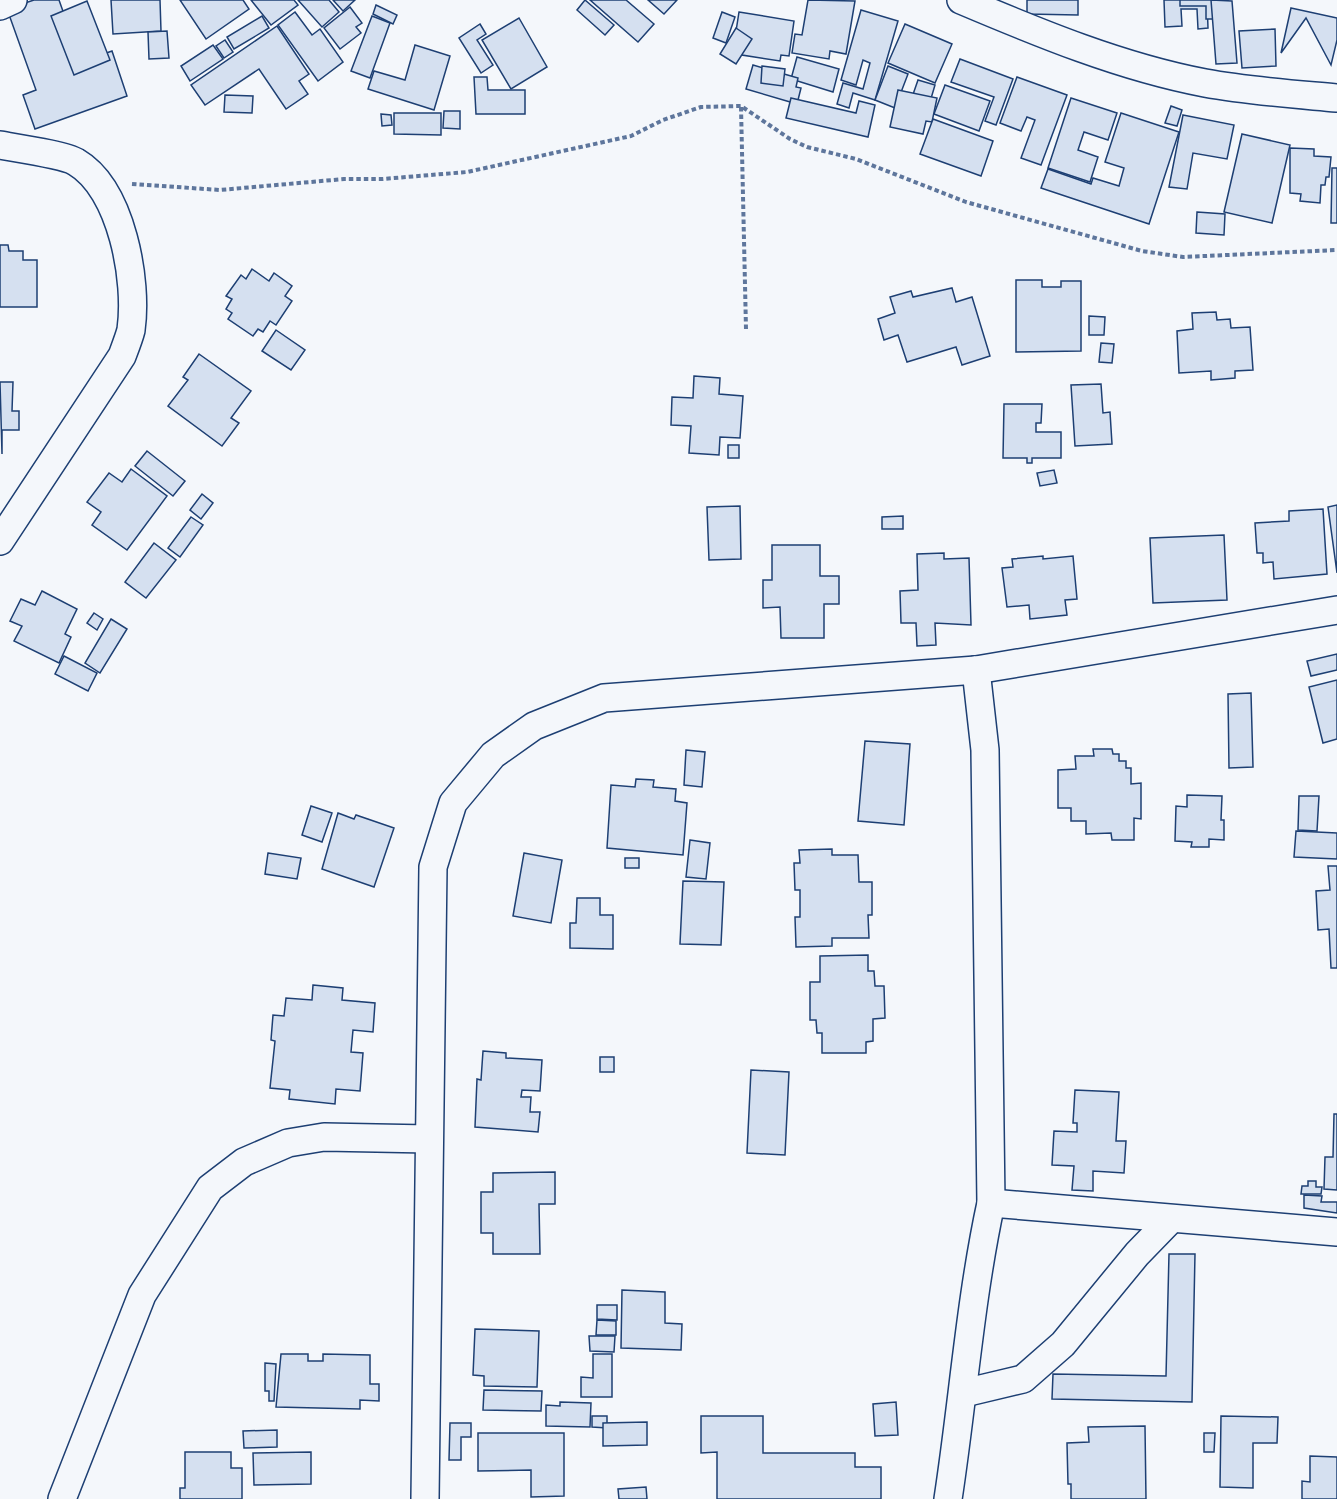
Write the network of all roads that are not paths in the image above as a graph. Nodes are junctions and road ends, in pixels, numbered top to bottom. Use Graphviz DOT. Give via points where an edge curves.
graph roads {
  1 [pos="13,0"];
  2 [pos="961,0"];
  3 [pos="0,6"];
  4 [pos="1337,98"];
  5 [pos="0,145"];
  6 [pos="5,526"];
  7 [pos="1337,610"];
  8 [pos="976,670"];
  9 [pos="429,1139"];
  10 [pos="991,1203"];
  11 [pos="1170,1220"];
  12 [pos="1337,1232"];
  13 [pos="964,1393"];
  14 [pos="62,1499"];
  15 [pos="425,1499"];
  16 [pos="948,1499"];
  1 -- 3 [label="street"];
  2 -- 4 [label="street" via="1023,27 1138,66 1204,83"];
  5 -- 6 [label="street" via="76,162 103,188 114,208 130,268 131,330 122,356"];
  7 -- 8 [label="street"];
  8 -- 9 [label="street" via="604,698 534,726 493,755 453,802 433,867"];
  8 -- 10 [label="street" via="985,750"];
  9 -- 14 [label="street" via="324,1137 288,1143 244,1162 210,1188 142,1295"];
  9 -- 15 [label="street"];
  10 -- 11 [label="street"];
  10 -- 13 [label="street" via="980,1256"];
  11 -- 12 [label="street"];
  11 -- 13 [label="street" via="1063,1344 1023,1379"];
  13 -- 16 [label="street"];
}
